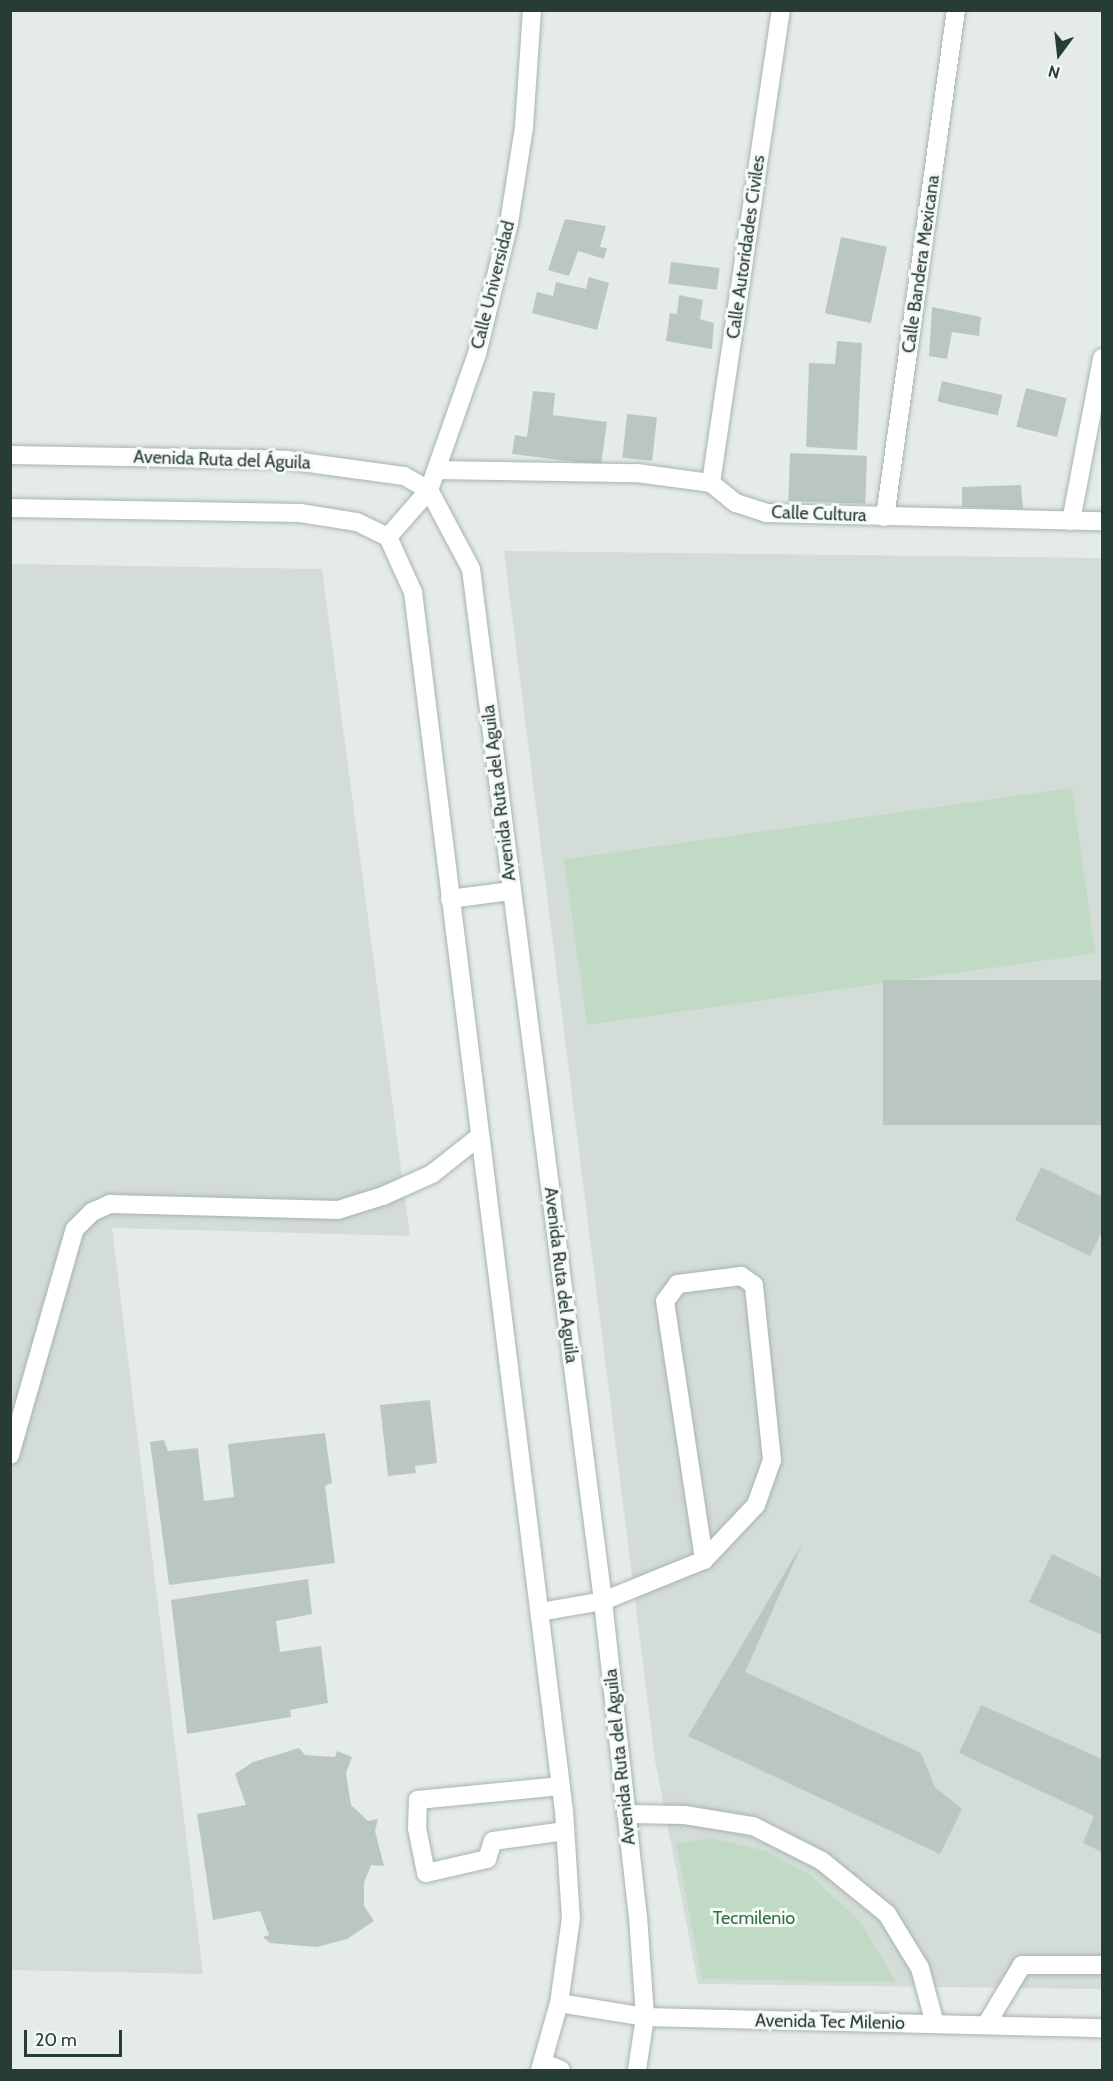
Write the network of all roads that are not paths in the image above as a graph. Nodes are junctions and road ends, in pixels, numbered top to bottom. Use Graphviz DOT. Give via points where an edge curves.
graph roads {
  1 [pos="532,10"];
  2 [pos="781,10"];
  3 [pos="956,10"];
  4 [pos="1102,358"];
  5 [pos="10,455"];
  6 [pos="437,470"];
  7 [pos="711,483"];
  8 [pos="429,490"];
  9 [pos="10,508"];
  10 [pos="885,517"];
  11 [pos="1071,521"];
  12 [pos="1102,521"];
  13 [pos="388,537"];
  14 [pos="511,891"];
  15 [pos="450,899"];
  16 [pos="480,1136"];
  17 [pos="10,1455"];
  18 [pos="704,1560"];
  19 [pos="603,1601"];
  20 [pos="540,1612"];
  21 [pos="561,1786"];
  22 [pos="626,1814"];
  23 [pos="565,1831"];
  24 [pos="1102,1965"];
  25 [pos="559,2003"];
  26 [pos="645,2017"];
  27 [pos="935,2024"];
  28 [pos="986,2025"];
  29 [pos="1102,2028"];
  30 [pos="549,2068"];
  31 [pos="637,2070"];
  1 -- 6 [label="street, Calle Universidad" via="524,127 509,223 477,354"];
  2 -- 7 [label="street, Calle Autoridades Civiles"];
  3 -- 10 [label="street, Calle Bandera Mexicana"];
  4 -- 11 [label="street"];
  5 -- 8 [label="street, Avenida Ruta del Águila" via="287,460 375,469 404,476"];
  6 -- 7 [label="street" via="637,473"];
  6 -- 8 [label="street, Calle Universidad"];
  7 -- 10 [label="street, Calle Cultura" via="736,503 766,513"];
  8 -- 13 [label="street, Calle Universidad"];
  8 -- 14 [label="street, Avenida Ruta del Aguila" via="471,569"];
  9 -- 13 [label="street" via="300,513 357,522"];
  10 -- 11 [label="street, Calle Cultura"];
  11 -- 12 [label="street, Calle Cultura"];
  13 -- 15 [label="street" via="413,592"];
  14 -- 15 [label="street"];
  14 -- 19 [label="street, Avenida Ruta del Aguila"];
  15 -- 16 [label="street"];
  16 -- 17 [label="street" via="432,1174 383,1197 338,1210 110,1204 92,1212 75,1229"];
  16 -- 20 [label="street"];
  18 -- 18 [label="street" via="665,1301 678,1284 741,1276 754,1285 772,1460 756,1505"];
  18 -- 19 [label="street"];
  19 -- 20 [label="street"];
  19 -- 22 [label="street, Avenida Ruta del Aguila"];
  20 -- 21 [label="street"];
  21 -- 23 [label="street"];
  21 -- 23 [label="street" via="418,1800 417,1828 426,1873 487,1859 493,1841"];
  22 -- 26 [label="street, Avenida Ruta del Aguila"];
  22 -- 27 [label="street" via="685,1815 753,1826 822,1862 886,1914 920,1968"];
  23 -- 25 [label="street" via="571,1918"];
  24 -- 28 [label="street" via="1022,1965"];
  25 -- 26 [label="street, Avenida Tec Milenio"];
  25 -- 30 [label="street"];
  26 -- 27 [label="street, Avenida Tec Milenio"];
  26 -- 31 [label="street, Avenida Ruta del Aguila"];
  27 -- 28 [label="street, Avenida Tec Milenio"];
  28 -- 29 [label="street, Avenida Tec Milenio"];
}
